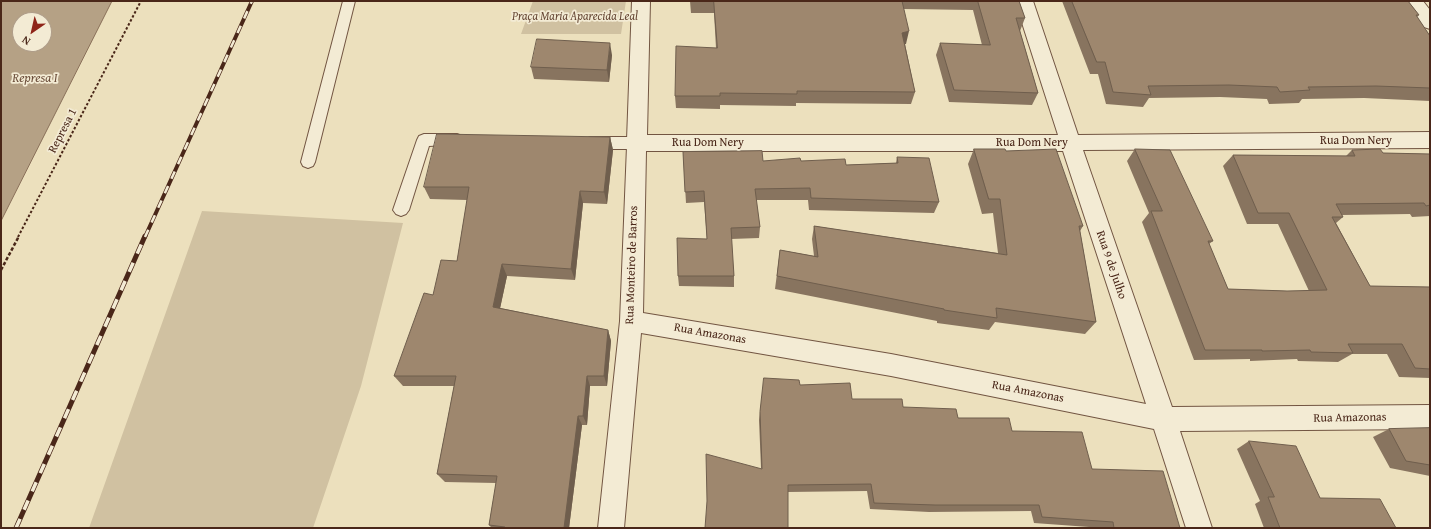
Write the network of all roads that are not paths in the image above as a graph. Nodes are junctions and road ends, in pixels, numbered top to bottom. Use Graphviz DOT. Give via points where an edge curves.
graph roads {
  1 [pos="349,1"];
  2 [pos="641,1"];
  3 [pos="1024,1"];
  4 [pos="1414,1"];
  5 [pos="1430,23"];
  6 [pos="470,140"];
  7 [pos="1430,140"];
  8 [pos="572,142"];
  9 [pos="635,143"];
  10 [pos="1069,143"];
  11 [pos="308,162"];
  12 [pos="401,210"];
  13 [pos="631,321"];
  14 [pos="1430,417"];
  15 [pos="1164,419"];
  16 [pos="611,528"];
  17 [pos="1199,528"];
  1 -- 11 [label="lane"];
  2 -- 9 [label="street, Rua Monteiro de Barros"];
  3 -- 10 [label="street, Rua 9 de Julho"];
  4 -- 5 [label="street"];
  6 -- 12 [label="lane" via="424,140"];
  7 -- 10 [label="street, Rua Dom Nery"];
  8 -- 9 [label="lane"];
  9 -- 10 [label="street, Rua Dom Nery"];
  9 -- 13 [label="street, Rua Monteiro de Barros"];
  10 -- 15 [label="street, Rua 9 de Julho"];
  13 -- 15 [label="street, Rua Amazonas" via="891,365"];
  13 -- 16 [label="street, Rua Monteiro de Barros"];
  14 -- 15 [label="street, Rua Amazonas"];
  15 -- 17 [label="street, Rua 9 de Julho"];
}
